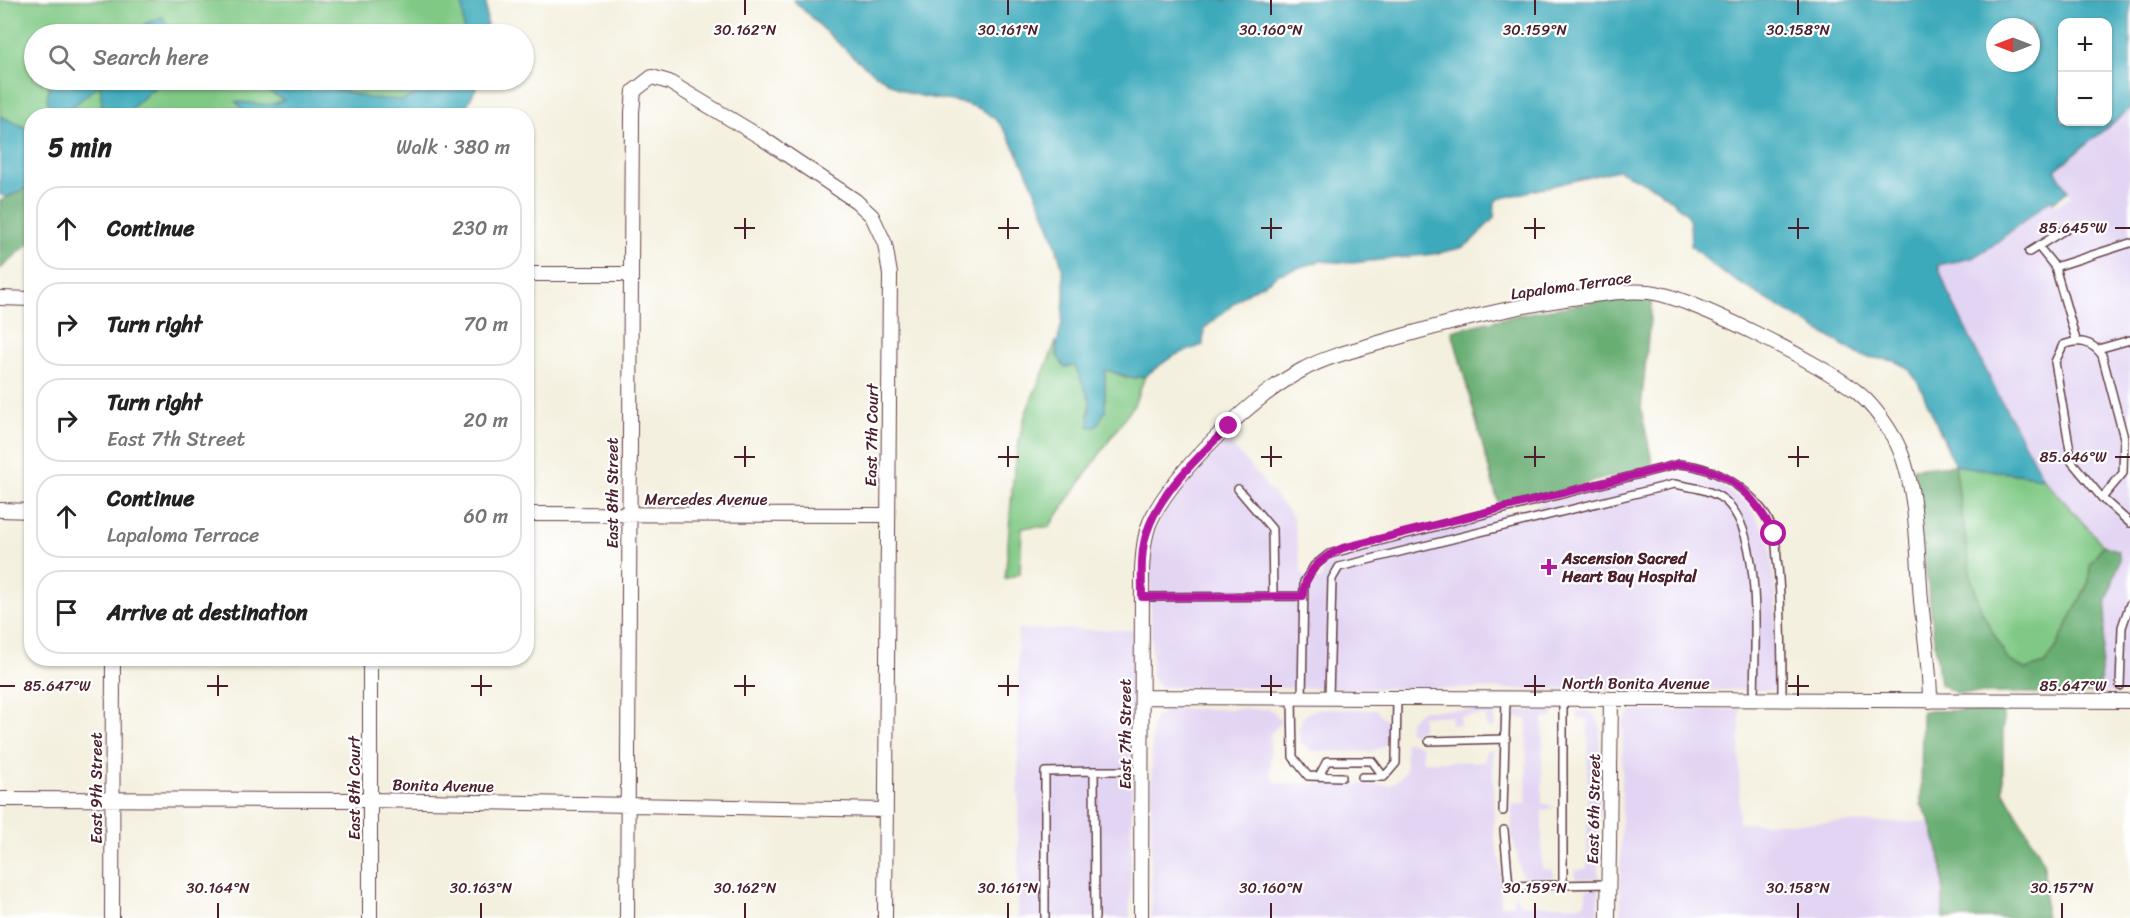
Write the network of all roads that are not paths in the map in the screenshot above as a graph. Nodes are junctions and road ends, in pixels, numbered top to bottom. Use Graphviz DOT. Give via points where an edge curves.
graph roads {
  1 [pos="652,78"];
  2 [pos="2066,229"];
  3 [pos="2130,243"];
  4 [pos="2038,246"];
  5 [pos="2029,252"];
  6 [pos="2055,267"];
  7 [pos="534,274"];
  8 [pos="631,274"];
  9 [pos="0,298"];
  10 [pos="24,299"];
  11 [pos="2076,340"];
  12 [pos="2130,340"];
  13 [pos="2097,349"];
  14 [pos="1238,489"];
  15 [pos="2102,498"];
  16 [pos="0,510"];
  17 [pos="24,511"];
  18 [pos="534,514"];
  19 [pos="628,515"];
  20 [pos="886,515"];
  21 [pos="2130,523"];
  22 [pos="1143,550"];
  23 [pos="1273,596"];
  24 [pos="1303,596"];
  25 [pos="1142,597"];
  26 [pos="2130,604"];
  27 [pos="113,666"];
  28 [pos="370,666"];
  29 [pos="2120,686"];
  30 [pos="1142,697"];
  31 [pos="1297,698"];
  32 [pos="1329,698"];
  33 [pos="1397,698"];
  34 [pos="1506,699"];
  35 [pos="1563,699"];
  36 [pos="1611,699"];
  37 [pos="1754,700"];
  38 [pos="1782,700"];
  39 [pos="1930,700"];
  40 [pos="2130,700"];
  41 [pos="1506,740"];
  42 [pos="1429,741"];
  43 [pos="1094,771"];
  44 [pos="1141,771"];
  45 [pos="1319,776"];
  46 [pos="1342,777"];
  47 [pos="1362,777"];
  48 [pos="1384,777"];
  49 [pos="0,799"];
  50 [pos="113,800"];
  51 [pos="371,800"];
  52 [pos="628,804"];
  53 [pos="886,810"];
  54 [pos="1503,811"];
  55 [pos="1504,830"];
  56 [pos="1609,884"];
  57 [pos="1563,885"];
  58 [pos="112,918"];
  59 [pos="370,918"];
  60 [pos="627,918"];
  61 [pos="885,918"];
  62 [pos="1045,918"];
  63 [pos="1095,918"];
  64 [pos="1140,918"];
  65 [pos="1608,918"];
  1 -- 8 [label="street, East 8th Street" via="634,91"];
  1 -- 20 [label="street, East 7th Court" via="669,82 762,138 872,216 885,244 890,274"];
  2 -- 4 [label="lane"];
  3 -- 6 [label="lane"];
  4 -- 5 [label="lane"];
  4 -- 6 [label="lane"];
  6 -- 11 [label="lane"];
  7 -- 8 [label="street"];
  8 -- 19 [label="street, East 8th Street"];
  9 -- 10 [label="street"];
  11 -- 13 [label="lane" via="2094,344"];
  11 -- 15 [label="lane" via="2063,345 2055,362 2056,380 2072,462"];
  12 -- 13 [label="lane"];
  13 -- 15 [label="lane" via="2102,355 2124,438 2122,473"];
  14 -- 23 [label="lane" via="1272,529"];
  15 -- 21 [label="lane"];
  16 -- 17 [label="street"];
  18 -- 19 [label="street, Mercedes Avenue"];
  19 -- 20 [label="street, Mercedes Avenue"];
  19 -- 52 [label="street, East 8th Street"];
  20 -- 53 [label="street, East 7th Court"];
  22 -- 25 [label="street, East 7th Street"];
  22 -- 39 [label="street, Lapaloma Terrace" via="1157,509 1196,460 1239,417 1303,369 1392,339 1528,305 1611,294 1662,294 1700,308 1850,386 1889,429 1905,464 1910,493"];
  23 -- 24 [label="lane"];
  23 -- 25 [label="lane"];
  24 -- 31 [label="lane"];
  24 -- 38 [label="lane" via="1304,582 1314,566 1343,548 1679,464 1699,466 1746,490 1774,534 1781,599"];
  25 -- 30 [label="street, East 7th Street"];
  26 -- 29 [label="lane" via="2122,627"];
  27 -- 50 [label="street, East 9th Street"];
  28 -- 51 [label="street, East 8th Court"];
  30 -- 31 [label="street, North Bonita Avenue"];
  30 -- 44 [label="street, East 7th Street"];
  31 -- 32 [label="street, North Bonita Avenue"];
  31 -- 45 [label="lane" via="1293,757 1308,776"];
  32 -- 33 [label="street, North Bonita Avenue"];
  32 -- 37 [label="lane" via="1332,579 1340,567 1674,484 1706,490 1723,499 1737,516 1749,542"];
  33 -- 34 [label="street, North Bonita Avenue"];
  33 -- 48 [label="lane" via="1396,763"];
  34 -- 35 [label="street, North Bonita Avenue"];
  34 -- 41 [label="lane"];
  35 -- 36 [label="street, North Bonita Avenue"];
  35 -- 57 [label="lane"];
  36 -- 37 [label="street, North Bonita Avenue"];
  36 -- 56 [label="street, East 6th Street"];
  37 -- 38 [label="street, North Bonita Avenue"];
  38 -- 39 [label="street, North Bonita Avenue"];
  39 -- 40 [label="street, North Bonita Avenue"];
  41 -- 42 [label="lane"];
  41 -- 54 [label="lane"];
  43 -- 44 [label="lane"];
  43 -- 62 [label="lane" via="1045,772"];
  43 -- 63 [label="lane"];
  44 -- 64 [label="street, East 7th Street"];
  45 -- 46 [label="lane"];
  45 -- 48 [label="lane" via="1327,761 1372,761"];
  47 -- 48 [label="lane"];
  49 -- 50 [label="street, Bonita Avenue"];
  50 -- 51 [label="street, Bonita Avenue"];
  50 -- 58 [label="street, East 9th Street"];
  51 -- 52 [label="street, Bonita Avenue"];
  51 -- 59 [label="street, East 8th Court"];
  52 -- 53 [label="street, Bonita Avenue"];
  52 -- 60 [label="street, East 8th Street"];
  53 -- 61 [label="street, East 7th Court"];
  55 -- 57 [label="lane" via="1509,886"];
  56 -- 57 [label="lane"];
  56 -- 65 [label="street, East 6th Street"];
}
